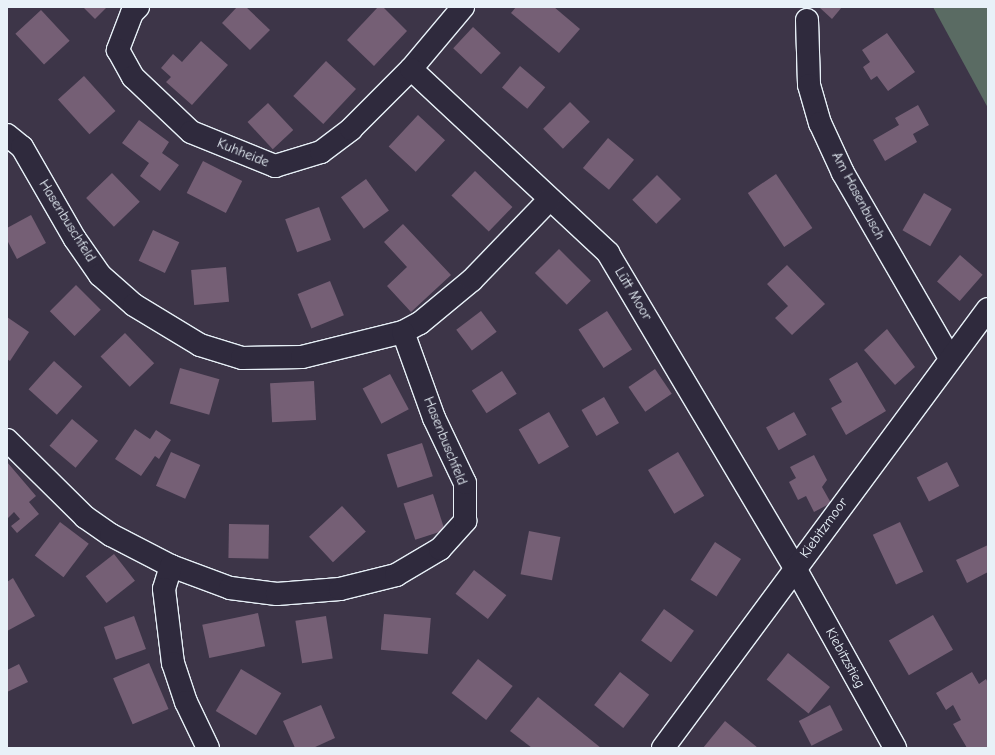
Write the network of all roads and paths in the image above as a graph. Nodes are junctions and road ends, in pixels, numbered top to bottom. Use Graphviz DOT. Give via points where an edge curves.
graph roads {
  1 [pos="138,7"];
  2 [pos="463,7"];
  3 [pos="807,20"];
  4 [pos="411,69"];
  5 [pos="7,135"];
  6 [pos="549,200"];
  7 [pos="988,309"];
  8 [pos="403,332"];
  9 [pos="950,358"];
  10 [pos="7,440"];
  11 [pos="171,566"];
  12 [pos="795,568"];
  13 [pos="208,748"];
  14 [pos="662,748"];
  15 [pos="895,748"];
  1 -- 4 [label="street, Kuhheide" via="132,13 118,50 133,77 191,132 275,166 321,152 351,129"];
  2 -- 4 [label="street, Kuhheide"];
  3 -- 9 [label="street, Am Hasenbusch" via="809,85 820,123 843,172"];
  4 -- 6 [label="street, Lütt Moor"];
  5 -- 8 [label="street, Hasenbuschfeld" via="22,147 75,239 100,275 134,305 200,345 242,358 302,357"];
  6 -- 8 [label="street, Hasenbuschfeld" via="472,280 420,323"];
  6 -- 12 [label="street, Lütt Moor" via="608,252"];
  7 -- 9 [label="street, Kiebitzmoor"];
  8 -- 11 [label="street, Hasenbuschfeld" via="434,418 465,483 465,521 440,549 396,576 340,589 277,594 230,588"];
  9 -- 12 [label="street, Kiebitzmoor"];
  10 -- 11 [label="street, Hasenbuschfeld" via="85,516 111,535"];
  11 -- 13 [label="street" via="164,589 173,663 186,702"];
  12 -- 14 [label="street, Kiebitzmoor"];
  12 -- 15 [label="street, Kiebitzstieg"];
}
